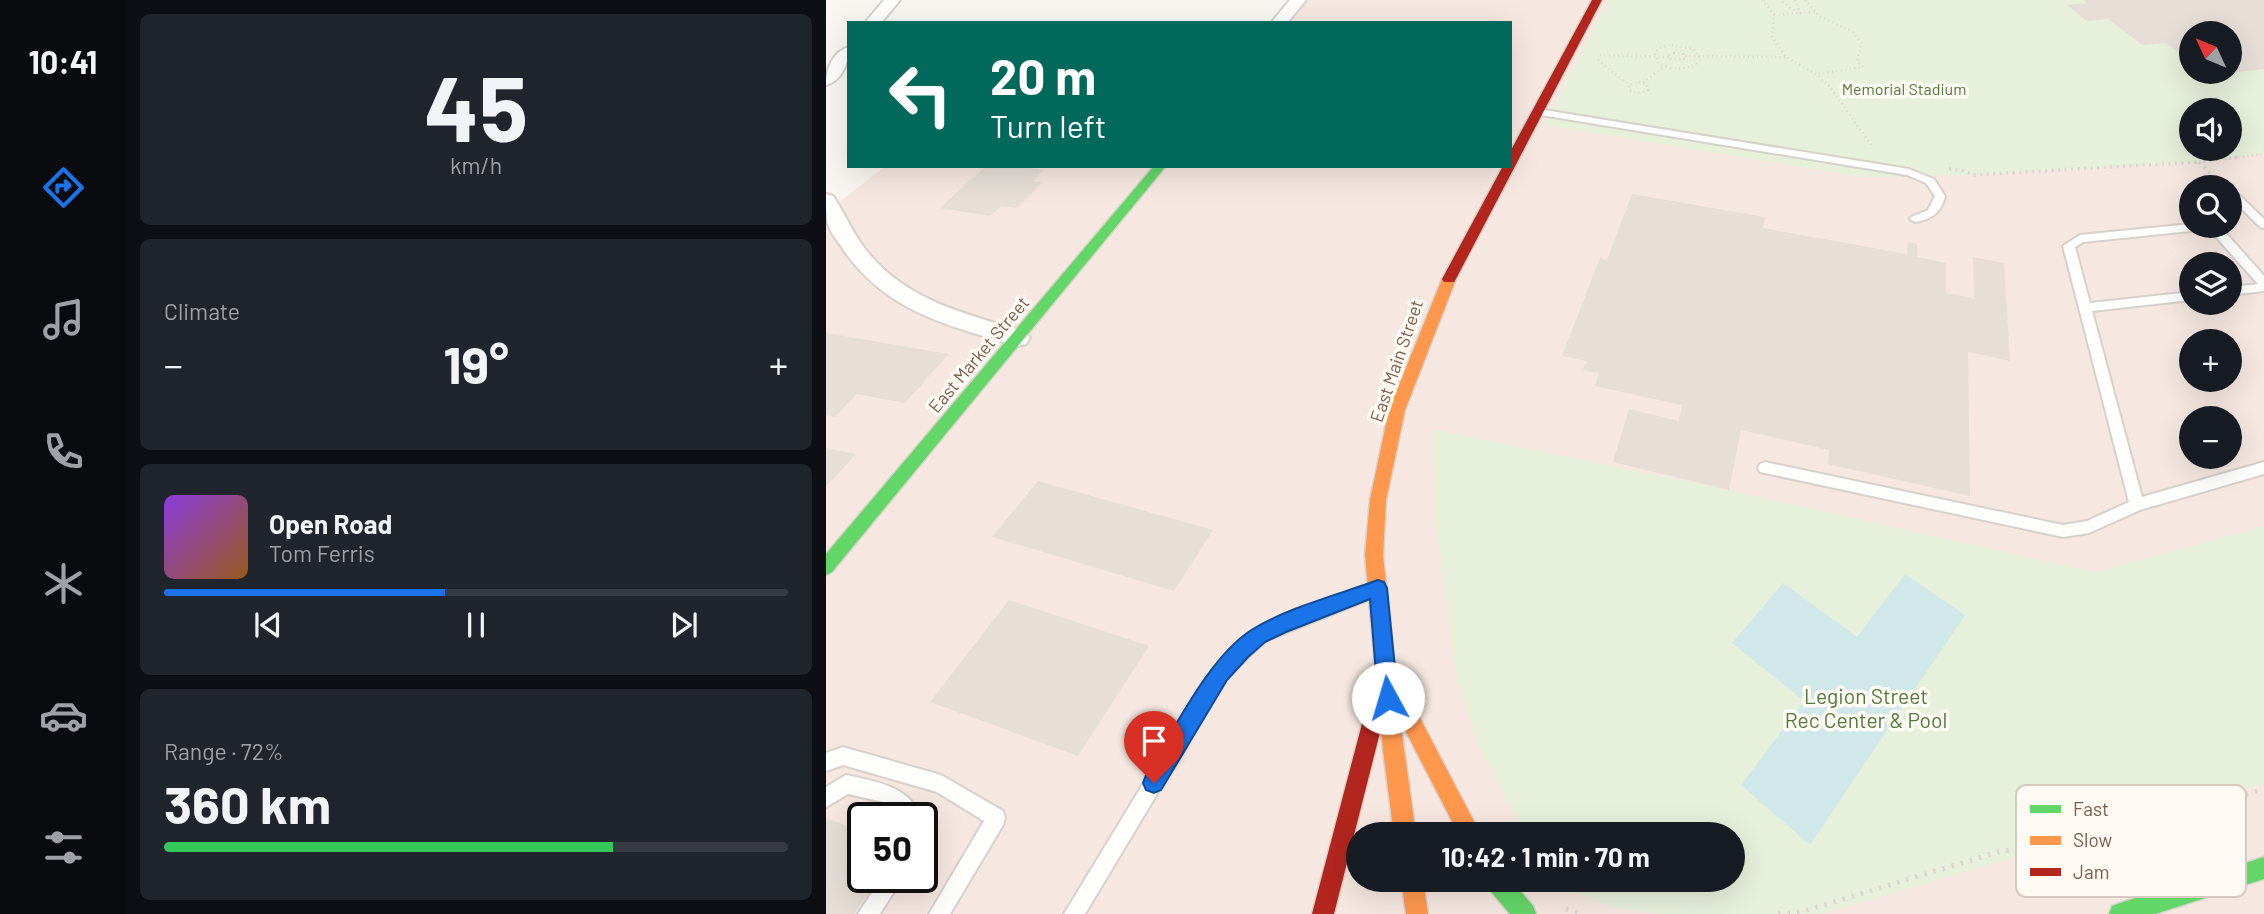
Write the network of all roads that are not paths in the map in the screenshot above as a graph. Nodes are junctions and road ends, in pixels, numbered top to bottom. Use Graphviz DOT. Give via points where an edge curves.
graph roads {
  1 [pos="892,0"];
  2 [pos="1298,0"];
  3 [pos="1597,0"];
  4 [pos="875,21"];
  5 [pos="1281,21"];
  6 [pos="847,54"];
  7 [pos="826,80"];
  8 [pos="1538,112"];
  9 [pos="1512,160"];
  10 [pos="1158,168"];
  11 [pos="1507,168"];
  12 [pos="826,200"];
  13 [pos="2242,204"];
  14 [pos="1915,219"];
  15 [pos="2264,225"];
  16 [pos="2264,285"];
  17 [pos="2242,289"];
  18 [pos="2179,297"];
  19 [pos="2085,308"];
  20 [pos="1018,338"];
  21 [pos="1765,468"];
  22 [pos="2264,468"];
  23 [pos="2137,505"];
  24 [pos="826,566"];
  25 [pos="1378,588"];
  26 [pos="1385,672"];
  27 [pos="826,762"];
  28 [pos="826,797"];
  29 [pos="896,802"];
  30 [pos="1403,822"];
  31 [pos="1463,822"];
  32 [pos="2264,868"];
  33 [pos="2246,874"];
  34 [pos="1414,892"];
  35 [pos="1506,892"];
  36 [pos="882,893"];
  37 [pos="2173,897"];
  38 [pos="868,914"];
  39 [pos="939,914"];
  40 [pos="1074,914"];
  41 [pos="1323,914"];
  42 [pos="1417,914"];
  43 [pos="1525,914"];
  44 [pos="2120,914"];
  1 -- 4 [label="street"];
  2 -- 5 [label="street"];
  3 -- 8 [label="main road, East Main Street"];
  6 -- 7 [label="street"];
  8 -- 9 [label="main road, East Main Street"];
  8 -- 14 [label="lane" via="1909,172 1930,181 1940,196 1930,216"];
  10 -- 20 [label="main road, East Market Street"];
  11 -- 25 [label="main road, East Main Street" via="1444,288 1397,410 1378,500 1374,555"];
  12 -- 20 [label="street" via="840,230 878,279 911,303"];
  13 -- 15 [label="lane"];
  16 -- 17 [label="lane"];
  16 -- 19 [label="lane" via="2221,234 2202,226 2080,239 2069,246"];
  18 -- 19 [label="lane"];
  19 -- 23 [label="lane"];
  20 -- 24 [label="main road, East Market Street"];
  21 -- 23 [label="lane" via="2063,531 2089,527"];
  22 -- 23 [label="lane"];
  25 -- 26 [label="main road, East Main Street"];
  25 -- 40 [label="lane" via="1259,636 1220,673"];
  26 -- 30 [label="main road, East Main Street"];
  26 -- 31 [label="main road"];
  26 -- 41 [label="main road"];
  27 -- 39 [label="lane" via="844,756 941,784 996,818"];
  28 -- 29 [label="lane" via="845,785 888,794"];
  32 -- 33 [label="main road"];
  34 -- 42 [label="main road"];
  35 -- 43 [label="main road"];
  36 -- 38 [label="lane"];
  37 -- 44 [label="main road"];
}
